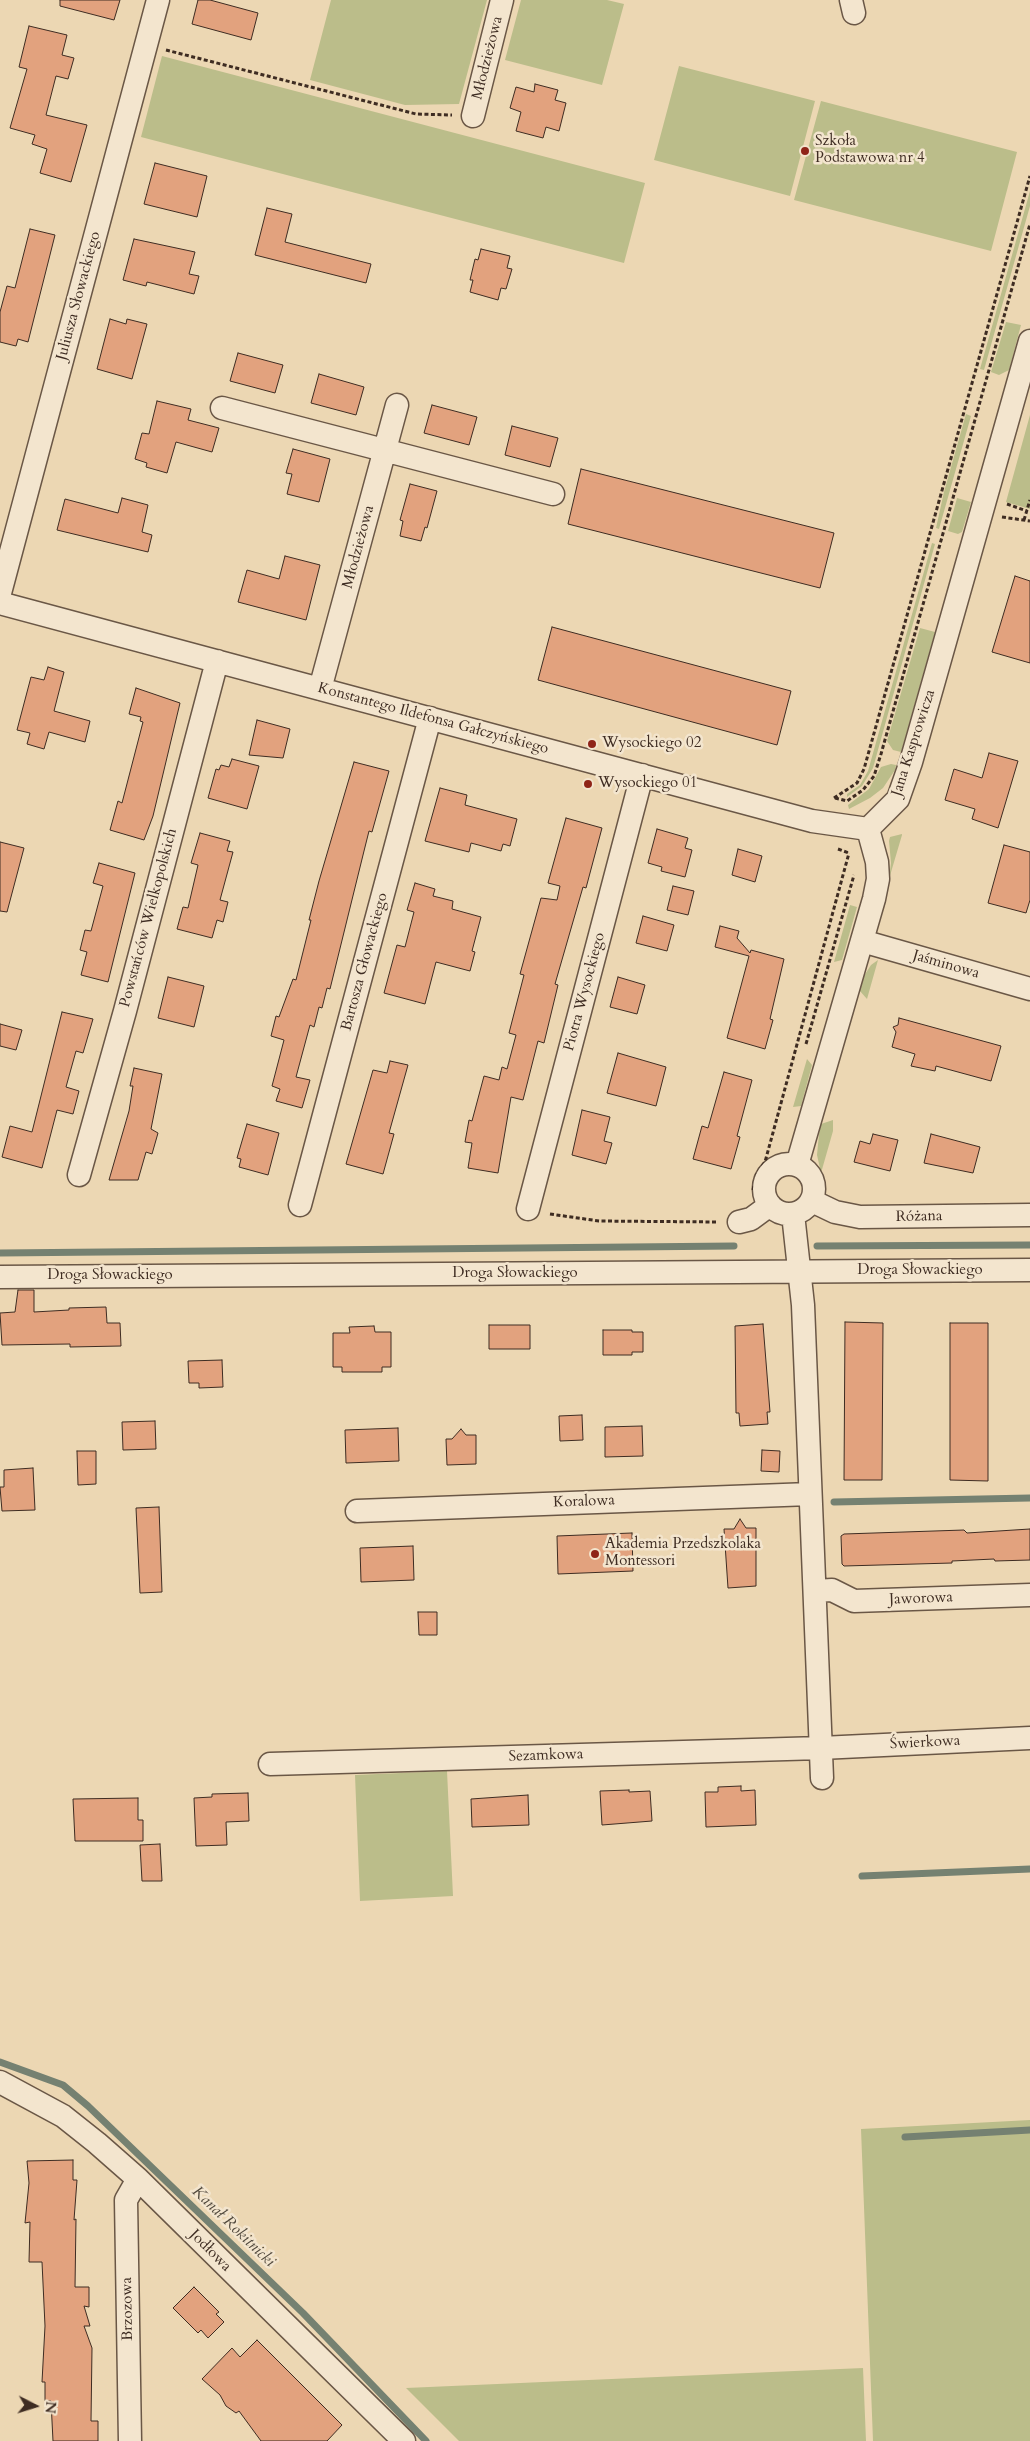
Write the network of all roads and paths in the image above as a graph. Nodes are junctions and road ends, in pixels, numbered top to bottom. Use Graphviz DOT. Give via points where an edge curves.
graph roads {
  1 [pos="158,0"];
  2 [pos="502,0"];
  3 [pos="146,45"];
  4 [pos="473,116"];
  5 [pos="1030,176"];
  6 [pos="1030,224"];
  7 [pos="1030,341"];
  8 [pos="397,405"];
  9 [pos="222,408"];
  10 [pos="384,451"];
  11 [pos="553,494"];
  12 [pos="1004,500"];
  13 [pos="1030,500"];
  14 [pos="1027,511"];
  15 [pos="1024,520"];
  16 [pos="0,593"];
  17 [pos="0,603"];
  18 [pos="217,661"];
  19 [pos="320,689"];
  20 [pos="430,718"];
  21 [pos="642,775"];
  22 [pos="868,829"];
  23 [pos="849,853"];
  24 [pos="862,942"];
  25 [pos="1030,989"];
  26 [pos="797,1165"];
  27 [pos="79,1175"];
  28 [pos="812,1201"];
  29 [pos="300,1206"];
  30 [pos="528,1209"];
  31 [pos="766,1209"];
  32 [pos="793,1214"];
  33 [pos="1030,1216"];
  34 [pos="739,1222"];
  35 [pos="1030,1270"];
  36 [pos="799,1272"];
  37 [pos="0,1276"];
  38 [pos="810,1494"];
  39 [pos="358,1511"];
  40 [pos="815,1591"];
  41 [pos="1030,1595"];
  42 [pos="1030,1738"];
  43 [pos="821,1748"];
  44 [pos="270,1764"];
  45 [pos="822,1778"];
  46 [pos="0,2082"];
  47 [pos="138,2179"];
  48 [pos="130,2441"];
  49 [pos="404,2441"];
  1 -- 3 [label="street, Juliusza Słowackiego"];
  2 -- 4 [label="street, Młodzieżowa"];
  3 -- 4 [label="path" via="416,114"];
  3 -- 16 [label="street, Juliusza Słowackiego"];
  5 -- 6 [label="path" via="864,769 857,782 834,798 847,801 863,790 874,776"];
  7 -- 22 [label="street, Jana Kasprowicza" via="911,762 898,799"];
  8 -- 10 [label="street, Młodzieżowa"];
  9 -- 10 [label="street"];
  10 -- 11 [label="street"];
  10 -- 19 [label="street, Młodzieżowa"];
  12 -- 14 [label="path"];
  13 -- 14 [label="path"];
  14 -- 15 [label="path"];
  17 -- 18 [label="street, Konstantego Ildefonsa Gałczyńskiego"];
  18 -- 19 [label="street, Konstantego Ildefonsa Gałczyńskiego"];
  18 -- 27 [label="street, Powstańców Wielkopolskich"];
  19 -- 20 [label="street, Konstantego Ildefonsa Gałczyńskiego"];
  20 -- 21 [label="street, Konstantego Ildefonsa Gałczyńskiego"];
  20 -- 29 [label="street, Bartosza Głowackiego"];
  21 -- 22 [label="street, Konstantego Ildefonsa Gałczyńskiego" via="812,821"];
  21 -- 30 [label="street, Piotra Wysockiego"];
  22 -- 24 [label="street" via="878,879"];
  23 -- 31 [label="path" via="765,1162 754,1182 754,1199"];
  24 -- 25 [label="street, Jaśminowa"];
  24 -- 26 [label="street"];
  26 -- 28 [label="street" via="813,1179 815,1194"];
  26 -- 31 [label="street" via="782,1165 770,1173 764,1186"];
  28 -- 32 [label="street" via="801,1212"];
  28 -- 33 [label="street, Różana" via="835,1212 860,1217"];
  30 -- 34 [label="path" via="560,1217 599,1221"];
  31 -- 32 [label="street"];
  31 -- 34 [label="street" via="751,1219"];
  32 -- 36 [label="street"];
  35 -- 36 [label="street, Droga Słowackiego"];
  36 -- 37 [label="street, Droga Słowackiego"];
  36 -- 38 [label="street"];
  38 -- 39 [label="street, Koralowa"];
  38 -- 40 [label="street"];
  40 -- 41 [label="street, Jaworowa" via="832,1590 854,1601"];
  40 -- 43 [label="street"];
  42 -- 43 [label="street, Świerkowa"];
  43 -- 44 [label="street, Sezamkowa"];
  43 -- 45 [label="street"];
  46 -- 47 [label="street, Jodłowa" via="63,2116"];
  47 -- 48 [label="street, Brzozowa" via="126,2200"];
  47 -- 49 [label="street, Jodłowa"];
}
